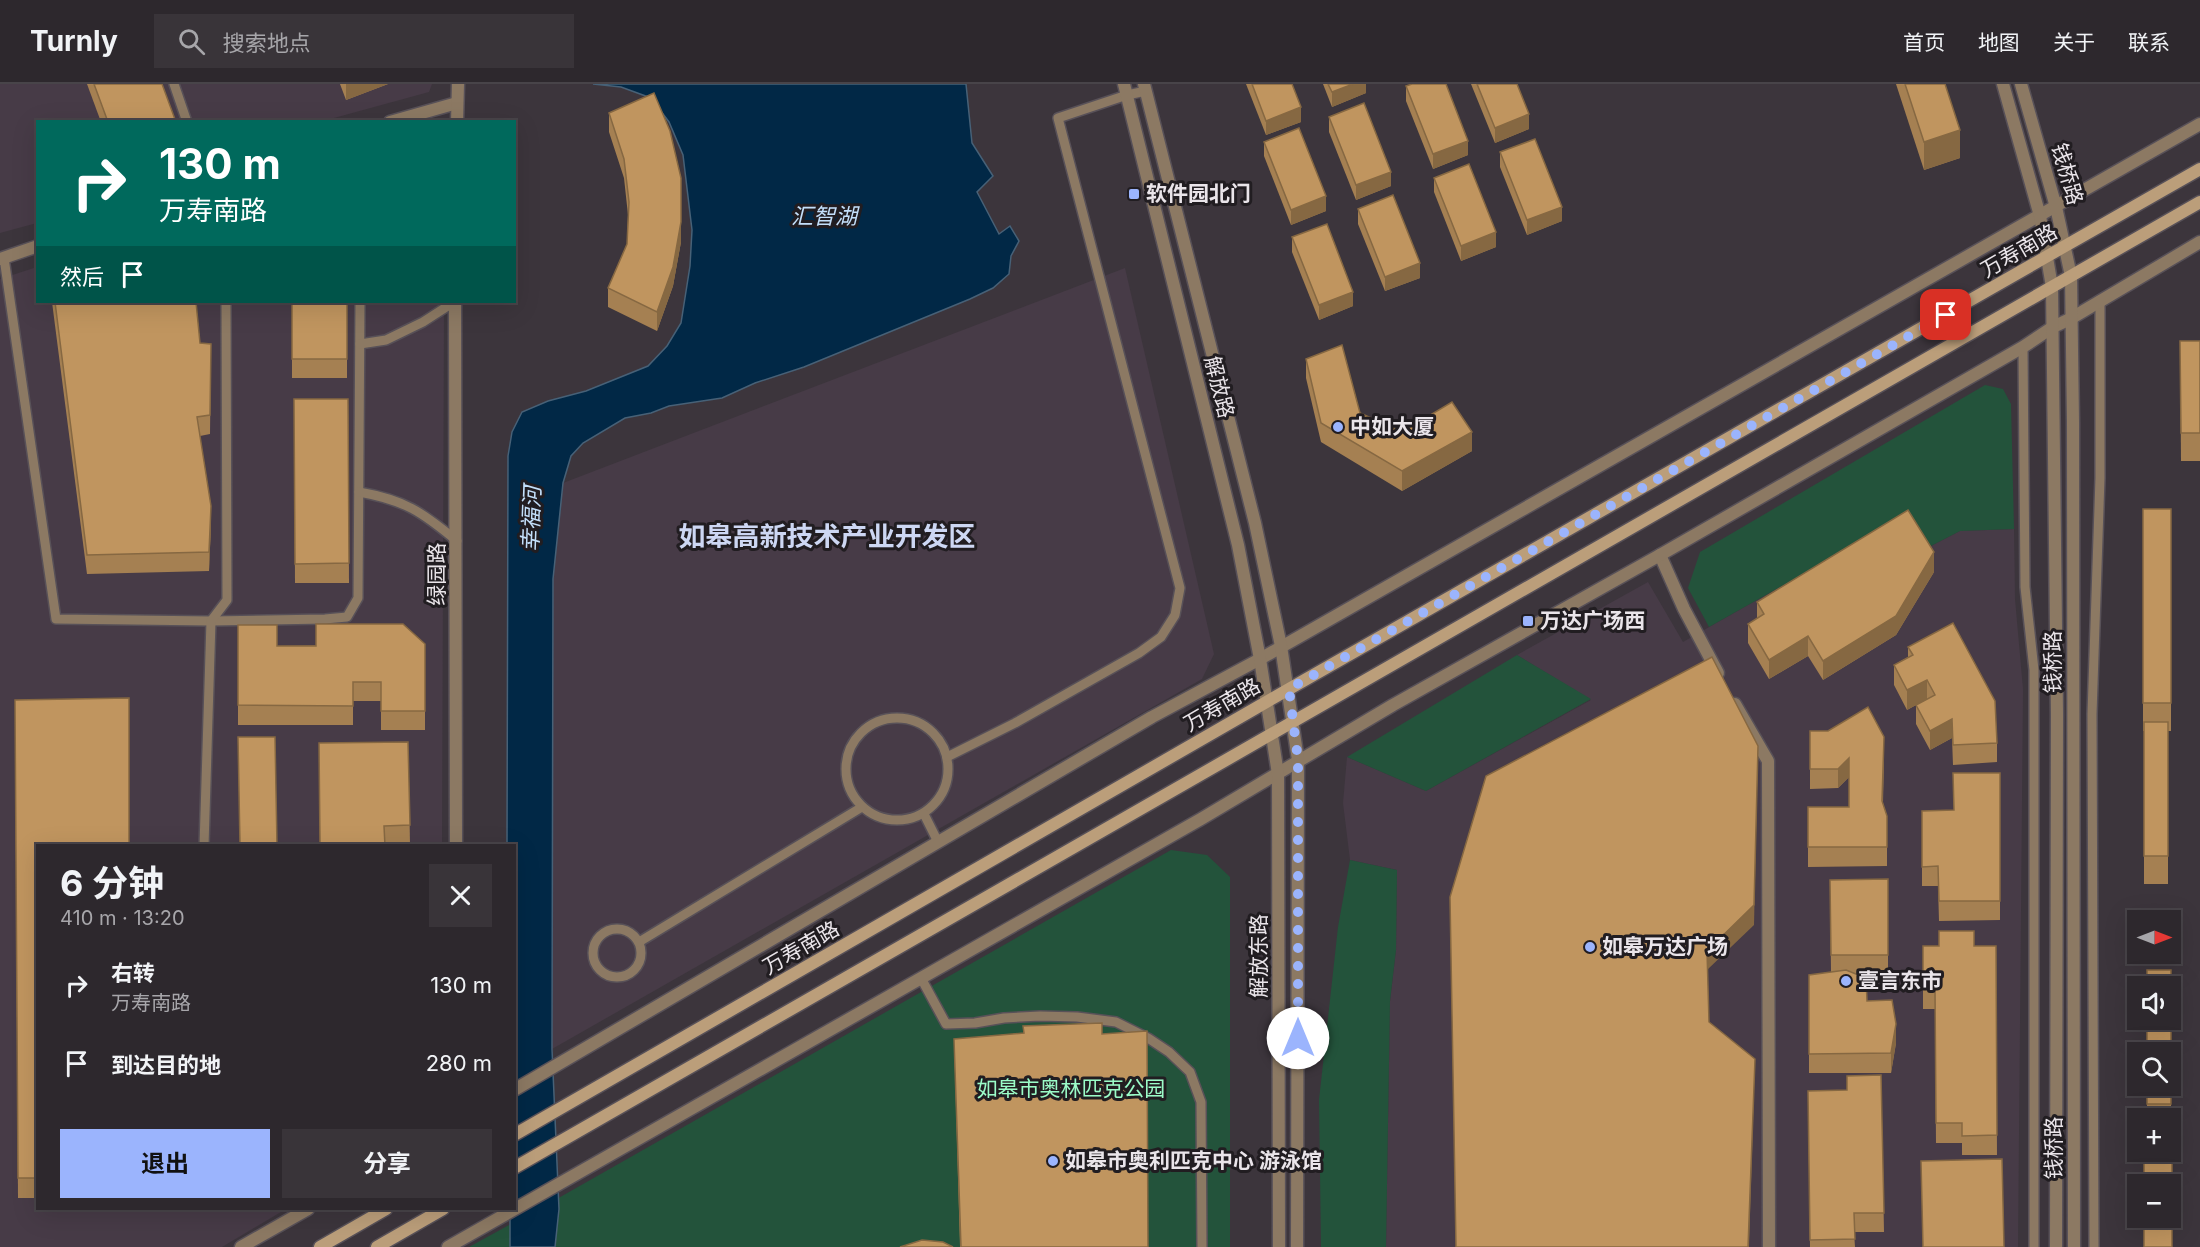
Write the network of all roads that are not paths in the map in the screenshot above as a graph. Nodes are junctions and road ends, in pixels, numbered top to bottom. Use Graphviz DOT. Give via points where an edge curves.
graph roads {
  1 [pos="174,84"];
  2 [pos="458,84"];
  3 [pos="2003,84"];
  4 [pos="2021,84"];
  5 [pos="1145,87"];
  6 [pos="1125,89"];
  7 [pos="457,103"];
  8 [pos="186,120"];
  9 [pos="397,120"];
  10 [pos="457,120"];
  11 [pos="2200,124"];
  12 [pos="2200,169"];
  13 [pos="2200,202"];
  14 [pos="2056,207"];
  15 [pos="2040,216"];
  16 [pos="2200,242"];
  17 [pos="36,247"];
  18 [pos="2066,247"];
  19 [pos="2048,257"];
  20 [pos="2,259"];
  21 [pos="2071,276"];
  22 [pos="2052,287"];
  23 [pos="2100,300"];
  24 [pos="226,303"];
  25 [pos="360,303"];
  26 [pos="452,303"];
  27 [pos="454,303"];
  28 [pos="2070,319"];
  29 [pos="2053,327"];
  30 [pos="360,344"];
  31 [pos="2022,347"];
  32 [pos="359,492"];
  33 [pos="457,541"];
  34 [pos="1660,555"];
  35 [pos="211,621"];
  36 [pos="1281,646"];
  37 [pos="1260,659"];
  38 [pos="1289,689"];
  39 [pos="1266,702"];
  40 [pos="1293,723"];
  41 [pos="1271,734"];
  42 [pos="947,757"];
  43 [pos="1298,760"];
  44 [pos="1278,774"];
  45 [pos="862,807"];
  46 [pos="924,814"];
  47 [pos="938,842"];
  48 [pos="204,844"];
  49 [pos="456,844"];
  50 [pos="639,942"];
  51 [pos="921,978"];
  52 [pos="516,1089"];
  53 [pos="516,1134"];
  54 [pos="516,1167"];
  55 [pos="516,1208"];
  56 [pos="306,1210"];
  57 [pos="384,1210"];
  58 [pos="441,1210"];
  59 [pos="513,1210"];
  60 [pos="241,1247"];
  61 [pos="320,1247"];
  62 [pos="377,1247"];
  63 [pos="448,1247"];
  64 [pos="1202,1247"];
  65 [pos="1279,1247"];
  66 [pos="1297,1247"];
  67 [pos="1769,1247"];
  68 [pos="2034,1247"];
  69 [pos="2055,1247"];
  70 [pos="2074,1247"];
  71 [pos="2094,1247"];
  1 -- 8 [label="lane"];
  2 -- 7 [label="street"];
  3 -- 15 [label="street, 钱桥路"];
  4 -- 14 [label="street, 钱桥路"];
  5 -- 6 [label="lane"];
  5 -- 36 [label="street, 解放路" via="1255,523"];
  6 -- 37 [label="street, 解放路" via="1238,545"];
  6 -- 42 [label="lane" via="1058,118 1180,588 1175,615 1161,637 1139,653"];
  7 -- 9 [label="street"];
  7 -- 10 [label="street"];
  11 -- 14 [label="street"];
  12 -- 18 [label="main road, 万寿南路"];
  13 -- 21 [label="main road"];
  14 -- 15 [label="street"];
  14 -- 18 [label="street, 钱桥路"];
  15 -- 19 [label="street, 钱桥路"];
  15 -- 36 [label="street"];
  16 -- 23 [label="street"];
  17 -- 20 [label="street"];
  18 -- 19 [label="main road, 万寿南路"];
  18 -- 21 [label="street, 钱桥路"];
  19 -- 22 [label="street, 钱桥路"];
  19 -- 38 [label="main road, 万寿南路"];
  20 -- 35 [label="lane" via="56,619"];
  21 -- 22 [label="main road"];
  21 -- 28 [label="street, 钱桥路"];
  22 -- 29 [label="street, 钱桥路"];
  22 -- 40 [label="main road"];
  23 -- 28 [label="street"];
  23 -- 71 [label="lane" via="2100,478 2092,714"];
  24 -- 35 [label="lane" via="227,600"];
  25 -- 30 [label="lane"];
  26 -- 30 [label="lane" via="386,340"];
  27 -- 33 [label="street, 绿园路"];
  28 -- 29 [label="street"];
  28 -- 70 [label="street, 钱桥路"];
  29 -- 31 [label="street"];
  29 -- 69 [label="street, 钱桥路"];
  30 -- 32 [label="lane"];
  31 -- 34 [label="street"];
  31 -- 68 [label="lane" via="2025,587 2034,670"];
  32 -- 33 [label="lane" via="389,497 426,515"];
  32 -- 35 [label="lane" via="358,598 347,616"];
  33 -- 49 [label="street, 绿园路"];
  34 -- 43 [label="street"];
  34 -- 67 [label="street" via="1684,609 1768,761"];
  35 -- 48 [label="lane"];
  36 -- 37 [label="street"];
  36 -- 38 [label="street, 解放路"];
  37 -- 39 [label="street, 解放路"];
  37 -- 47 [label="street"];
  38 -- 39 [label="main road, 万寿南路"];
  38 -- 40 [label="street, 解放东路"];
  39 -- 41 [label="street, 解放东路"];
  39 -- 53 [label="main road, 万寿南路"];
  40 -- 41 [label="main road"];
  40 -- 43 [label="street, 解放东路"];
  41 -- 44 [label="street, 解放东路"];
  41 -- 54 [label="main road"];
  42 -- 45 [label="lane" via="941,742 914,720 897,717 864,729 853,743 846,777"];
  42 -- 46 [label="lane" via="949,774 945,789"];
  43 -- 44 [label="street"];
  43 -- 66 [label="street, 解放东路"];
  44 -- 51 [label="street"];
  44 -- 65 [label="street, 解放东路"];
  45 -- 46 [label="lane" via="892,821"];
  45 -- 50 [label="lane"];
  46 -- 47 [label="lane"];
  47 -- 52 [label="street"];
  50 -- 50 [label="lane" via="638,964 627,975 612,977 595,962 593,954 598,939 611,929 627,931"];
  51 -- 55 [label="street"];
  51 -- 64 [label="lane" via="946,1024 1040,1016 1116,1022 1148,1038 1190,1072 1201,1102"];
  56 -- 60 [label="street"];
  57 -- 61 [label="main road"];
  58 -- 62 [label="main road"];
  59 -- 63 [label="street"];
}
